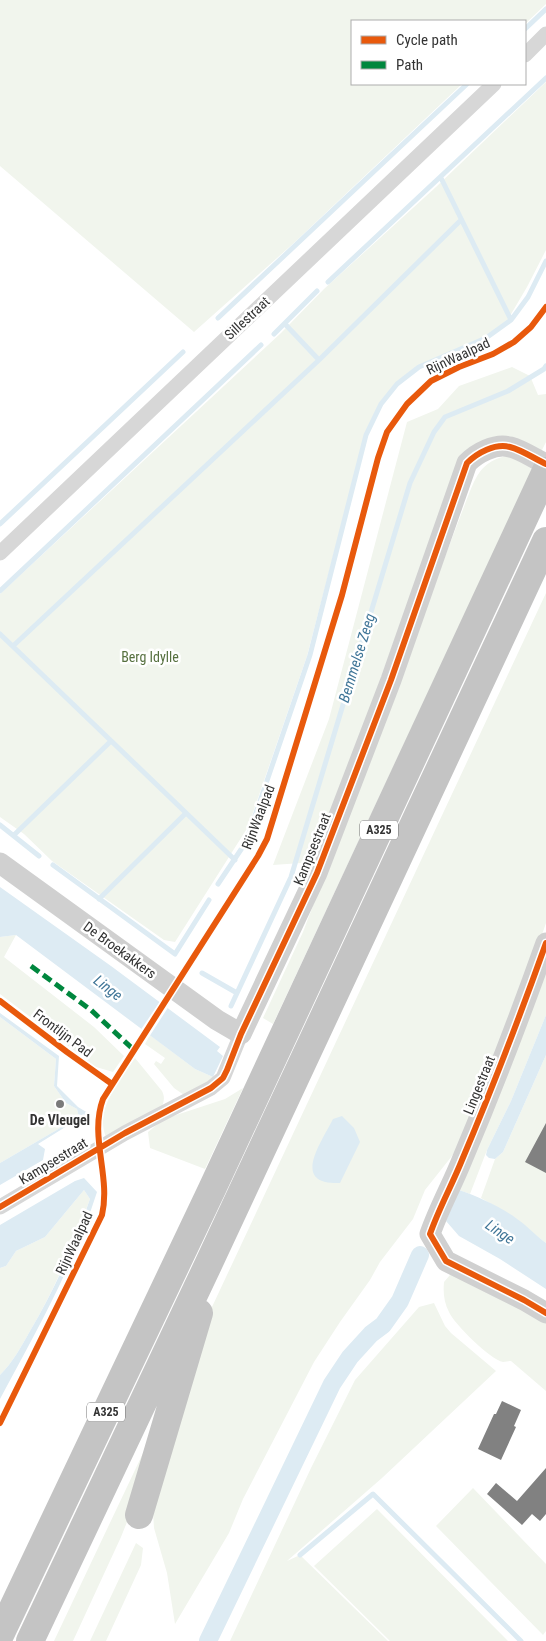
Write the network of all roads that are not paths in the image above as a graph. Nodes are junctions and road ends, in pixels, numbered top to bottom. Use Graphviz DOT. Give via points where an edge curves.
graph roads {
  1 [pos="546,34"];
  2 [pos="526,54"];
  3 [pos="493,85"];
  4 [pos="546,464"];
  5 [pos="546,472"];
  6 [pos="546,541"];
  7 [pos="0,553"];
  8 [pos="0,863"];
  9 [pos="546,943"];
  10 [pos="241,1034"];
  11 [pos="0,1207"];
  12 [pos="208,1265"];
  13 [pos="546,1313"];
  14 [pos="139,1516"];
  15 [pos="0,1635"];
  16 [pos="30,1641"];
  1 -- 2 [label="street"];
  3 -- 7 [label="street, Sillestraat"];
  4 -- 10 [label="street, Kampsestraat" via="509,447 476,454 467,463 391,680 317,873"];
  5 -- 15 [label="highway, A325"];
  6 -- 12 [label="highway, A325"];
  8 -- 10 [label="street, De Broekakkers" via="216,1020"];
  9 -- 13 [label="street, Lingestraat" via="521,1014 430,1234 446,1261"];
  10 -- 11 [label="street, Kampsestraat" via="223,1078 211,1088 125,1133"];
  12 -- 14 [label="highway" via="197,1323"];
  12 -- 16 [label="highway, A325"];
}
